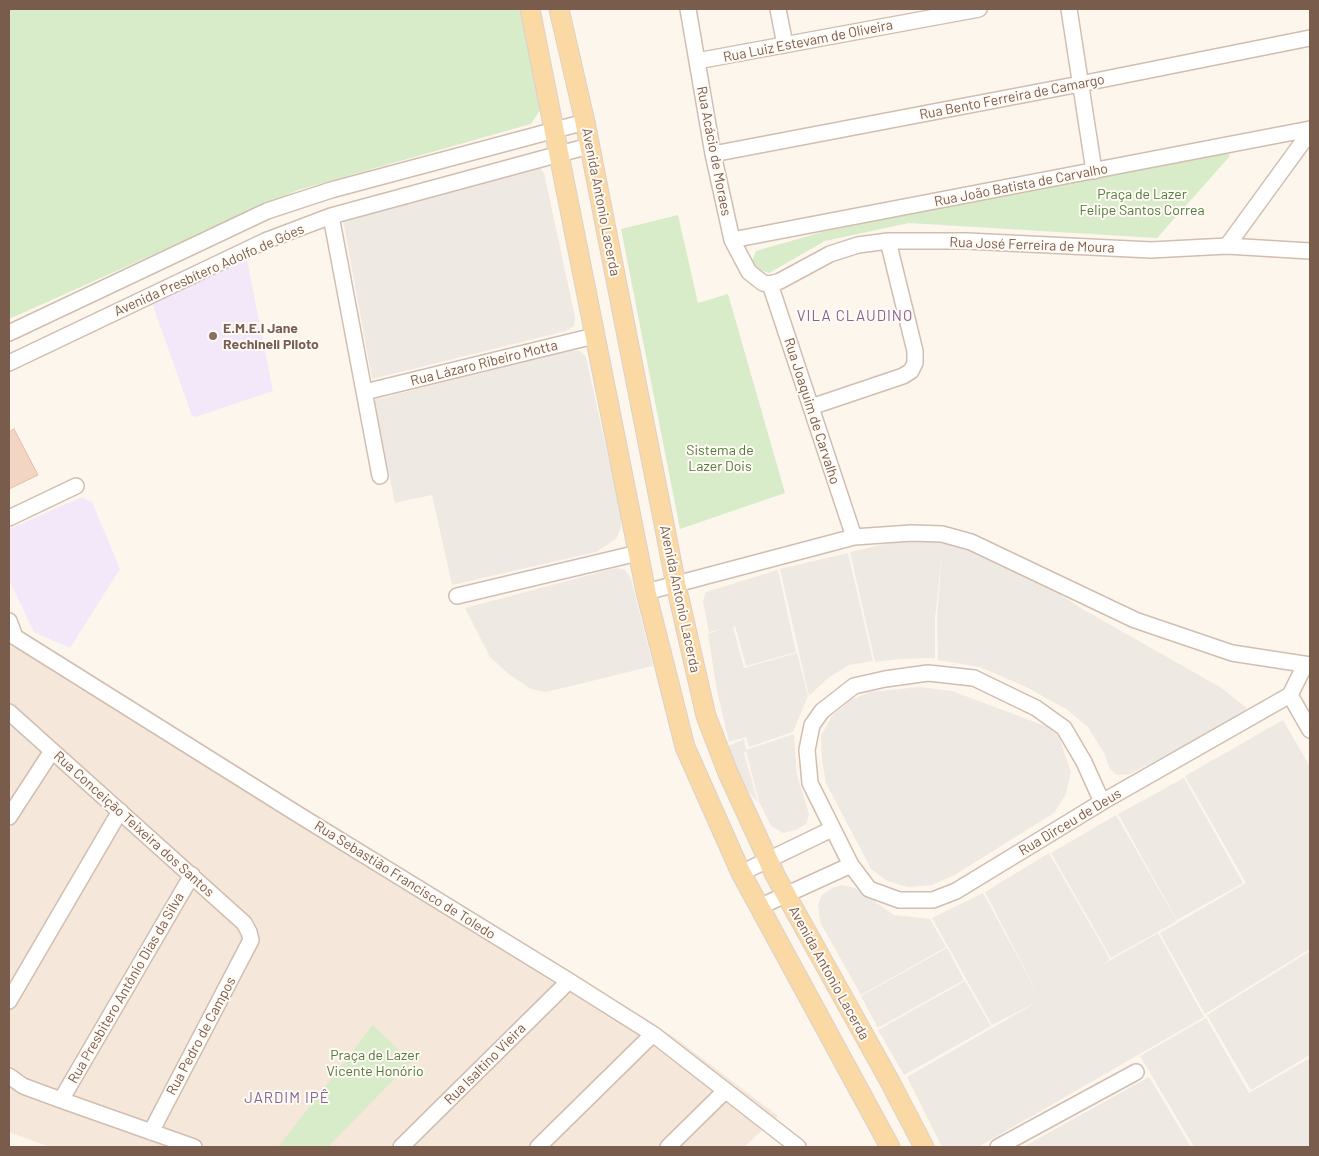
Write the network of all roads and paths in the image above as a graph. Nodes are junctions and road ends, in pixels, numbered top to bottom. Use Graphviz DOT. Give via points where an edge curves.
graph roads {
  1 [pos="530,9"];
  2 [pos="559,9"];
  3 [pos="688,9"];
  4 [pos="778,9"];
  5 [pos="979,9"];
  6 [pos="1069,9"];
  7 [pos="1310,38"];
  8 [pos="785,45"];
  9 [pos="697,61"];
  10 [pos="1080,84"];
  11 [pos="585,122"];
  12 [pos="554,130"];
  13 [pos="1310,131"];
  14 [pos="589,146"];
  15 [pos="559,154"];
  16 [pos="713,154"];
  17 [pos="1094,171"];
  18 [pos="331,216"];
  19 [pos="732,240"];
  20 [pos="888,240"];
  21 [pos="1227,246"];
  22 [pos="1310,252"];
  23 [pos="767,284"];
  24 [pos="9,333"];
  25 [pos="594,336"];
  26 [pos="9,363"];
  27 [pos="373,390"];
  28 [pos="811,407"];
  29 [pos="380,476"];
  30 [pos="76,486"];
  31 [pos="9,518"];
  32 [pos="854,537"];
  33 [pos="638,553"];
  34 [pos="676,585"];
  35 [pos="646,592"];
  36 [pos="457,596"];
  37 [pos="9,621"];
  38 [pos="12,642"];
  39 [pos="1308,665"];
  40 [pos="1290,695"];
  41 [pos="9,712"];
  42 [pos="1310,730"];
  43 [pos="52,751"];
  44 [pos="1102,802"];
  45 [pos="120,811"];
  46 [pos="9,817"];
  47 [pos="832,829"];
  48 [pos="768,860"];
  49 [pos="851,865"];
  50 [pos="741,873"];
  51 [pos="192,875"];
  52 [pos="786,895"];
  53 [pos="759,907"];
  54 [pos="251,940"];
  55 [pos="569,980"];
  56 [pos="9,1001"];
  57 [pos="652,1034"];
  58 [pos="1136,1072"];
  59 [pos="9,1076"];
  60 [pos="725,1091"];
  61 [pos="61,1100"];
  62 [pos="151,1132"];
  63 [pos="194,1147"];
  64 [pos="400,1147"];
  65 [pos="538,1147"];
  66 [pos="668,1147"];
  67 [pos="798,1147"];
  68 [pos="890,1147"];
  69 [pos="924,1147"];
  70 [pos="998,1147"];
  1 -- 12 [label="main road, Avenida Antonio Lacerda"];
  2 -- 11 [label="main road, Avenida Antonio Lacerda"];
  3 -- 9 [label="street, Rua Acácio de Moraes"];
  4 -- 8 [label="street"];
  5 -- 8 [label="street, Rua Luiz Estevam de Oliveira"];
  6 -- 10 [label="street"];
  7 -- 10 [label="street, Rua Bento Ferreira de Camargo"];
  8 -- 9 [label="street, Rua Luiz Estevam de Oliveira"];
  9 -- 16 [label="street, Rua Acácio de Moraes"];
  10 -- 16 [label="street, Rua Bento Ferreira de Camargo"];
  10 -- 17 [label="street"];
  11 -- 12 [label="street, Avenida Presbítero Adolfo de Góes"];
  11 -- 14 [label="main road, Avenida Antonio Lacerda"];
  12 -- 15 [label="main road, Avenida Antonio Lacerda"];
  12 -- 24 [label="street, Avenida Presbítero Adolfo de Góes" via="331,190 267,211"];
  13 -- 17 [label="street, Rua João Batista de Carvalho"];
  13 -- 21 [label="street"];
  14 -- 15 [label="street, Avenida Presbítero Adolfo de Góes"];
  14 -- 34 [label="main road, Avenida Antonio Lacerda"];
  15 -- 18 [label="street, Avenida Presbítero Adolfo de Góes"];
  15 -- 25 [label="main road, Avenida Antonio Lacerda"];
  16 -- 19 [label="street, Rua Acácio de Moraes"];
  17 -- 19 [label="street, Rua João Batista de Carvalho"];
  18 -- 26 [label="street, Avenida Presbítero Adolfo de Góes" via="265,241"];
  18 -- 29 [label="street"];
  19 -- 23 [label="street, Rua Acácio de Moraes" via="749,272"];
  20 -- 21 [label="street, Rua José Ferreira de Moura" via="1151,250"];
  20 -- 23 [label="street, Rua José Ferreira de Moura" via="830,254 790,276"];
  20 -- 28 [label="street" via="915,351 915,364 903,376"];
  21 -- 22 [label="street, Rua José Ferreira de Moura"];
  23 -- 28 [label="street, Rua Joaquim de Carvalho"];
  25 -- 27 [label="street, Rua Lázaro Ribeiro Motta"];
  25 -- 33 [label="main road, Avenida Antonio Lacerda"];
  28 -- 32 [label="street, Rua Joaquim de Carvalho"];
  30 -- 31 [label="street"];
  32 -- 34 [label="street"];
  32 -- 39 [label="street" via="942,534 971,542 1135,620 1232,653"];
  33 -- 35 [label="main road, Avenida Antonio Lacerda"];
  33 -- 36 [label="street"];
  34 -- 35 [label="street"];
  34 -- 48 [label="main road, Avenida Antonio Lacerda" via="706,716 728,774"];
  35 -- 50 [label="main road, Avenida Antonio Lacerda" via="685,747"];
  37 -- 38 [label="street, Rua Sebastião Francisco de Toledo"];
  38 -- 55 [label="street, Rua Sebastião Francisco de Toledo"];
  39 -- 40 [label="street"];
  40 -- 42 [label="street"];
  40 -- 44 [label="street, Rua Dirceu de Deus"];
  41 -- 43 [label="street, Rua Conceição Teixeira dos Santos"];
  43 -- 45 [label="street, Rua Conceição Teixeira dos Santos"];
  43 -- 46 [label="street"];
  44 -- 47 [label="street, Rua Dirceu de Deus" via="1064,728 1036,708 974,678 928,673 854,686 822,711 812,725 807,750 810,783"];
  44 -- 49 [label="street, Rua Dirceu de Deus" via="956,891 933,900 899,900 870,889"];
  45 -- 51 [label="street, Rua Conceição Teixeira dos Santos"];
  45 -- 56 [label="street"];
  47 -- 48 [label="street"];
  47 -- 49 [label="street, Rua Dirceu de Deus"];
  48 -- 50 [label="street"];
  48 -- 52 [label="main road, Avenida Antonio Lacerda"];
  49 -- 52 [label="street"];
  50 -- 53 [label="main road, Avenida Antonio Lacerda"];
  51 -- 54 [label="street, Rua Conceição Teixeira dos Santos" via="244,922"];
  51 -- 61 [label="street, Rua Presbitero Antônio Dias da Silva"];
  52 -- 53 [label="street"];
  52 -- 69 [label="main road, Avenida Antonio Lacerda"];
  53 -- 68 [label="main road, Avenida Antonio Lacerda"];
  54 -- 62 [label="street, Rua Pedro de Campos"];
  55 -- 57 [label="street, Rua Sebastião Francisco de Toledo"];
  55 -- 64 [label="street, Rua Isaltino Vieira"];
  57 -- 60 [label="street, Rua Sebastião Francisco de Toledo"];
  57 -- 65 [label="street"];
  58 -- 70 [label="street"];
  59 -- 61 [label="street" via="22,1086"];
  60 -- 66 [label="street"];
  60 -- 67 [label="street, Rua Sebastião Francisco de Toledo"];
  61 -- 62 [label="street"];
  62 -- 63 [label="street"];
}
